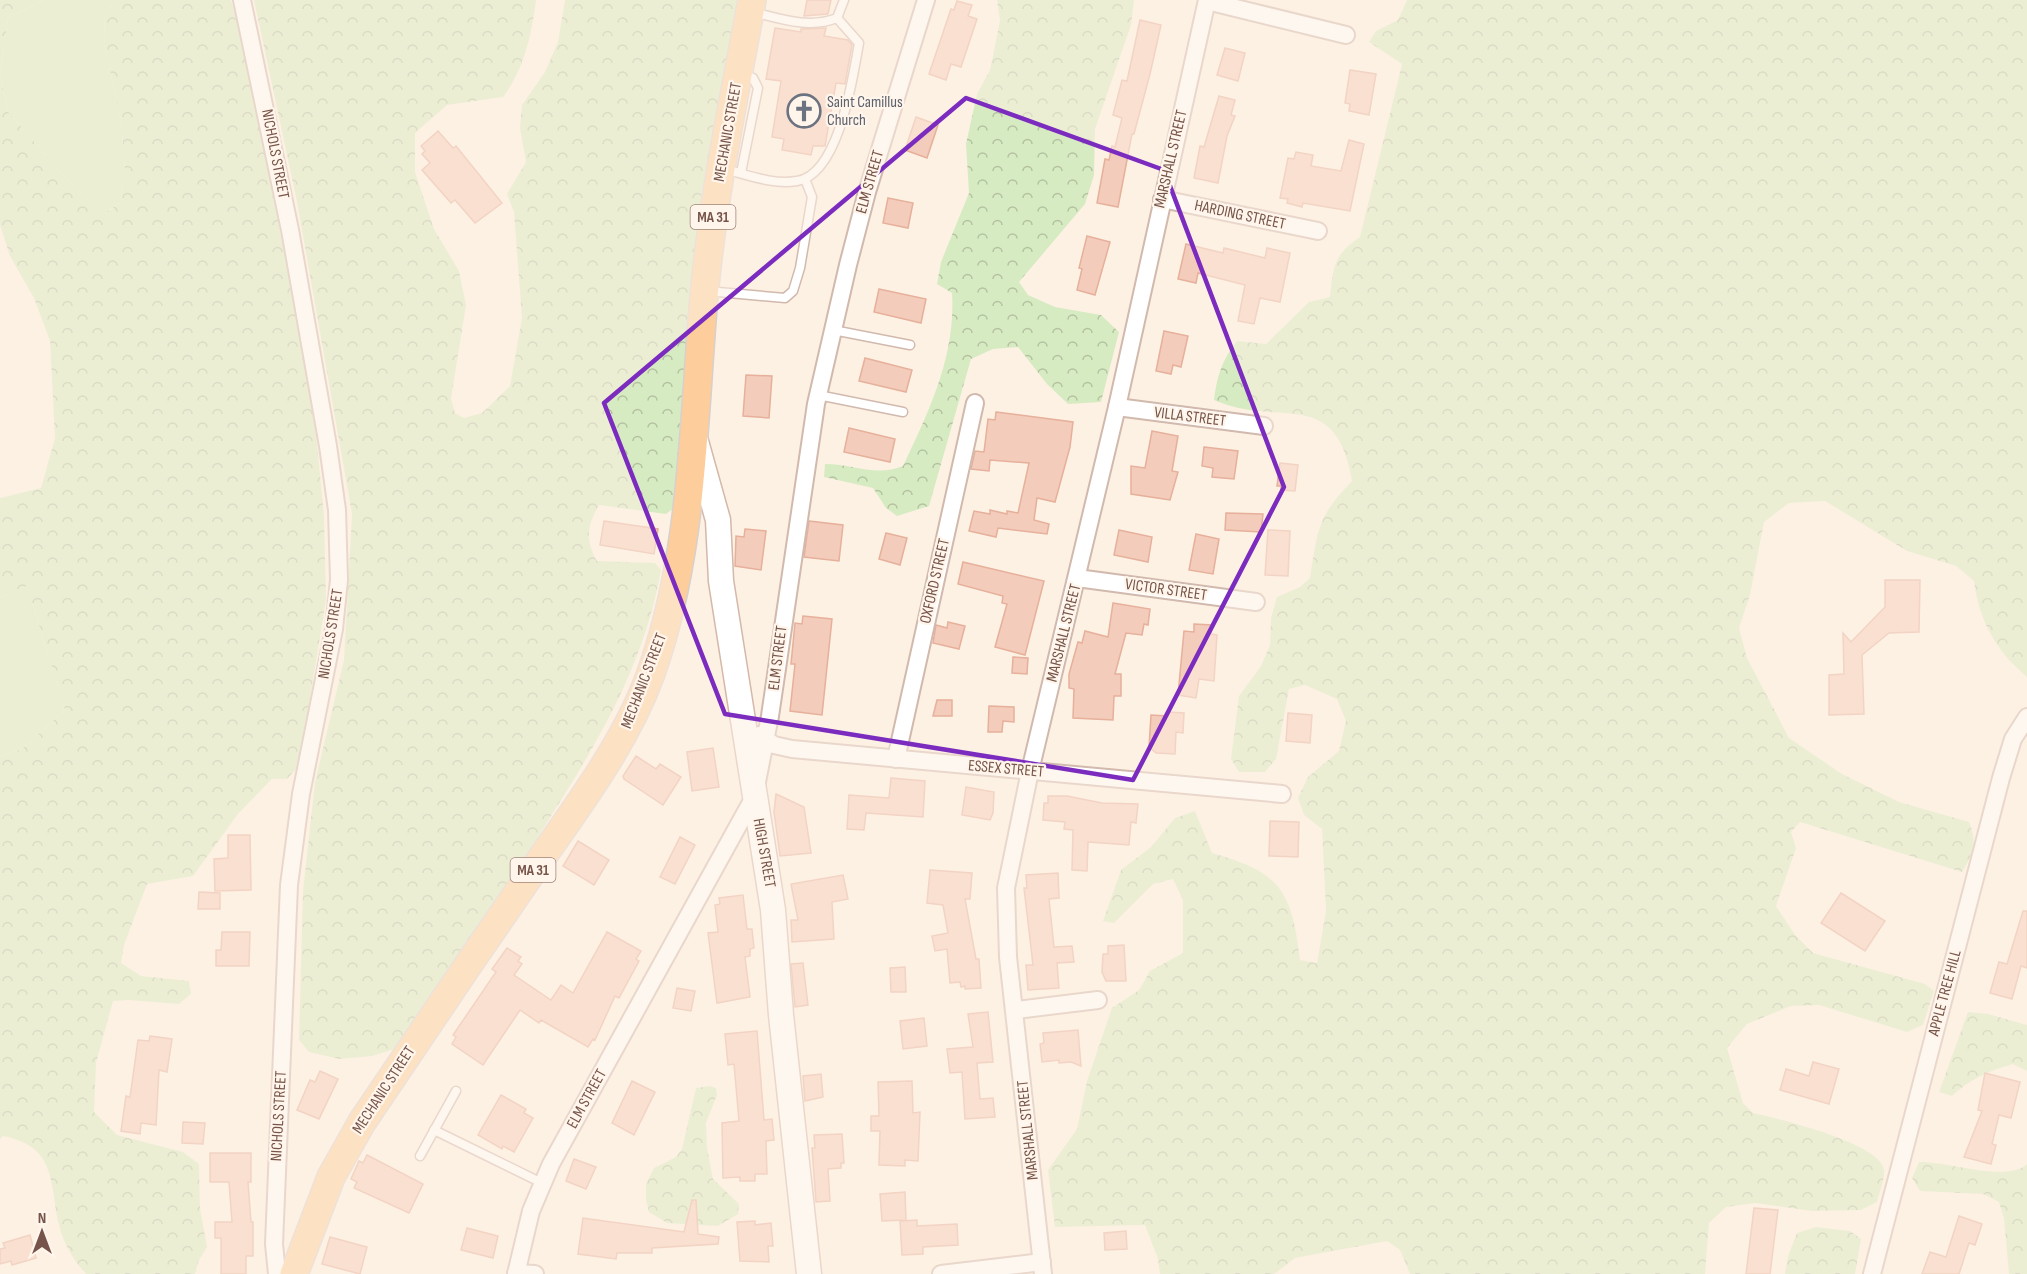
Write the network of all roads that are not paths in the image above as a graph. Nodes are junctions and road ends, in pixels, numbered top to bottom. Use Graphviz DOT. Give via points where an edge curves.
graph roads {
  1 [pos="242,0"];
  2 [pos="844,0"];
  3 [pos="926,0"];
  4 [pos="1207,1"];
  5 [pos="751,5"];
  6 [pos="837,18"];
  7 [pos="1346,34"];
  8 [pos="732,170"];
  9 [pos="806,179"];
  10 [pos="1162,199"];
  11 [pos="1318,231"];
  12 [pos="705,291"];
  13 [pos="833,330"];
  14 [pos="910,345"];
  15 [pos="818,395"];
  16 [pos="975,403"];
  17 [pos="1117,407"];
  18 [pos="903,412"];
  19 [pos="1264,426"];
  20 [pos="694,436"];
  21 [pos="1077,578"];
  22 [pos="1256,602"];
  23 [pos="741,714"];
  24 [pos="2027,717"];
  25 [pos="766,740"];
  26 [pos="792,749"];
  27 [pos="896,759"];
  28 [pos="1030,771"];
  29 [pos="1282,794"];
  30 [pos="754,797"];
  31 [pos="1098,999"];
  32 [pos="1016,1010"];
  33 [pos="456,1091"];
  34 [pos="435,1130"];
  35 [pos="420,1156"];
  36 [pos="542,1183"];
  37 [pos="1042,1268"];
  38 [pos="277,1274"];
  39 [pos="294,1274"];
  40 [pos="516,1274"];
  41 [pos="535,1274"];
  42 [pos="809,1274"];
  43 [pos="941,1274"];
  44 [pos="1872,1274"];
  1 -- 38 [label="street, NICHOLS STREET" via="273,142 326,434 337,510 339,580 289,885 274,1244"];
  2 -- 6 [label="lane"];
  3 -- 13 [label="street, ELM STREET" via="867,192"];
  4 -- 7 [label="street"];
  4 -- 10 [label="street, MARSHALL STREET"];
  5 -- 6 [label="lane" via="788,21 822,24"];
  5 -- 8 [label="main road, MECHANIC STREET / MA 31" via="748,80"];
  6 -- 9 [label="lane" via="859,43 848,105 826,158"];
  8 -- 9 [label="lane" via="777,182"];
  8 -- 12 [label="main road, MECHANIC STREET / MA 31"];
  9 -- 12 [label="lane" via="812,197 793,291 785,298"];
  10 -- 11 [label="street, HARDING STREET"];
  10 -- 17 [label="street, MARSHALL STREET"];
  12 -- 20 [label="main road, MECHANIC STREET / MA 31"];
  13 -- 14 [label="lane"];
  13 -- 15 [label="street, ELM STREET"];
  15 -- 18 [label="lane"];
  15 -- 25 [label="street, ELM STREET"];
  16 -- 27 [label="street, OXFORD STREET"];
  17 -- 19 [label="street, VILLA STREET"];
  17 -- 21 [label="street, MARSHALL STREET"];
  20 -- 23 [label="main road, HIGH STREET" via="718,520 721,581"];
  20 -- 39 [label="main road, MECHANIC STREET / MA 31" via="673,601 635,711 586,794 362,1122 331,1177"];
  21 -- 22 [label="street, VICTOR STREET"];
  21 -- 28 [label="street, MARSHALL STREET"];
  23 -- 25 [label="street"];
  23 -- 30 [label="main road, HIGH STREET"];
  24 -- 44 [label="street, APPLE TREE HILL" via="2013,739 2001,778"];
  25 -- 26 [label="street, ESSEX STREET"];
  25 -- 30 [label="street, ELM STREET"];
  26 -- 27 [label="street, ESSEX STREET"];
  26 -- 30 [label="street" via="769,767"];
  27 -- 28 [label="street, ESSEX STREET"];
  28 -- 29 [label="street, ESSEX STREET"];
  28 -- 32 [label="street, MARSHALL STREET" via="1006,888 1008,957"];
  30 -- 36 [label="street, ELM STREET"];
  30 -- 42 [label="main road, HIGH STREET" via="773,910"];
  31 -- 32 [label="street"];
  32 -- 37 [label="street, MARSHALL STREET"];
  33 -- 34 [label="lane"];
  34 -- 35 [label="lane"];
  34 -- 36 [label="lane"];
  36 -- 40 [label="street, ELM STREET"];
  37 -- 43 [label="street"];
  40 -- 41 [label="street"];
}
